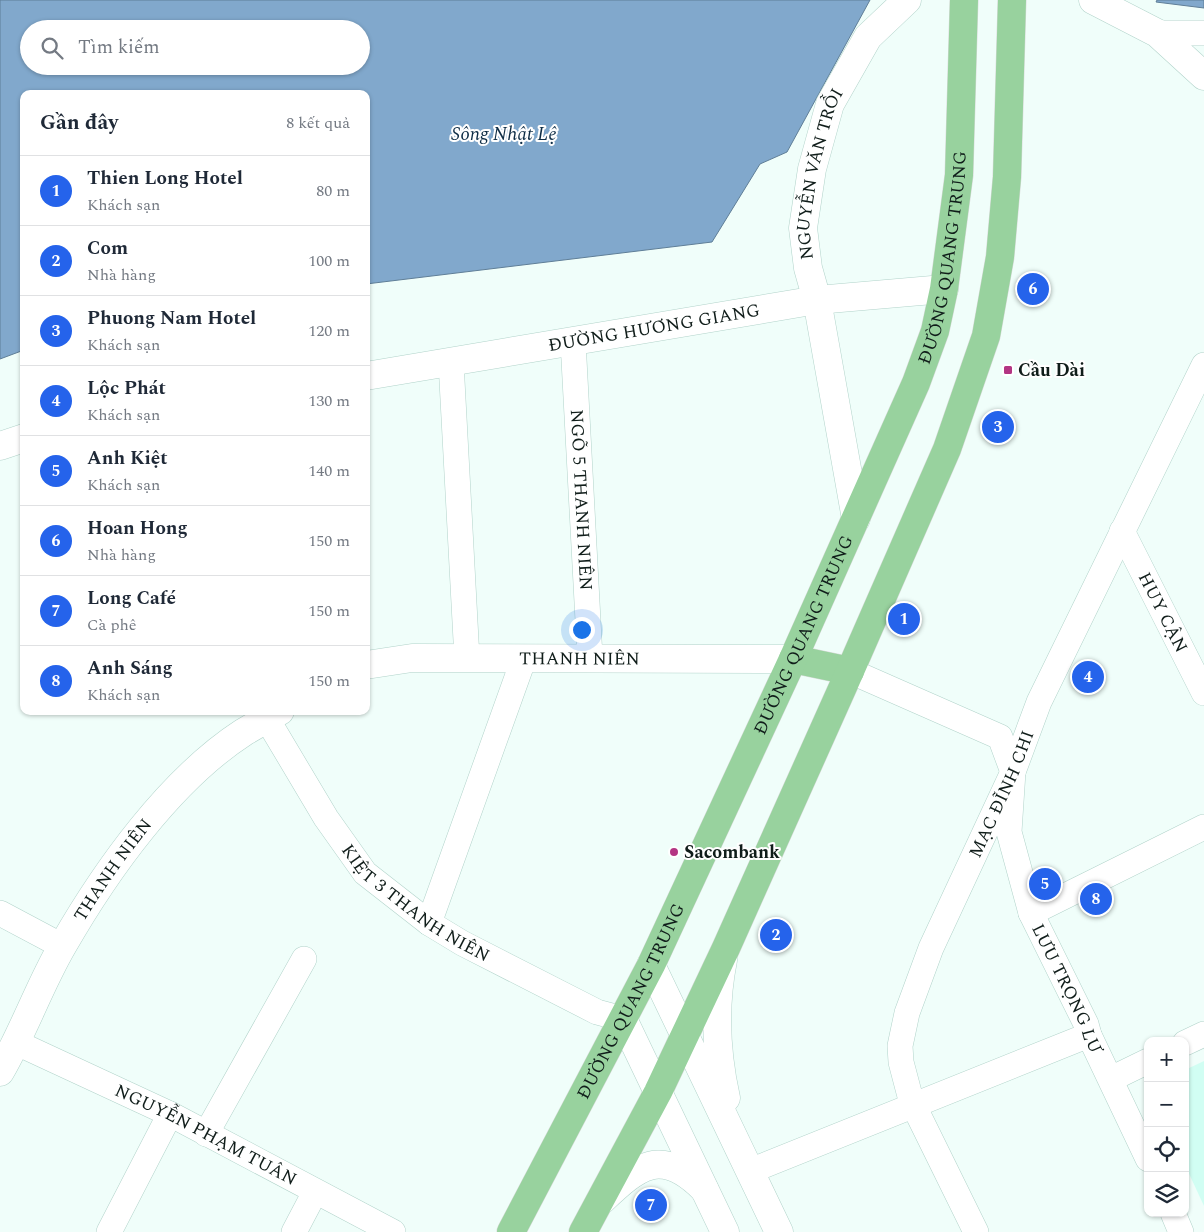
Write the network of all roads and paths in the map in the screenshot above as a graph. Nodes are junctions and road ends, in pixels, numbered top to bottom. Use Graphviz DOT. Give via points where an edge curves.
graph roads {
  1 [pos="907,0"];
  2 [pos="964,0"];
  3 [pos="1012,0"];
  4 [pos="1093,0"];
  5 [pos="1157,33"];
  6 [pos="1204,33"];
  7 [pos="1204,76"];
  8 [pos="944,289"];
  9 [pos="817,300"];
  10 [pos="573,341"];
  11 [pos="451,362"];
  12 [pos="1204,365"];
  13 [pos="370,375"];
  14 [pos="20,439"];
  15 [pos="0,446"];
  16 [pos="856,518"];
  17 [pos="1122,532"];
  18 [pos="524,658"];
  19 [pos="590,658"];
  20 [pos="467,659"];
  21 [pos="793,659"];
  22 [pos="370,664"];
  23 [pos="850,671"];
  24 [pos="1204,693"];
  25 [pos="274,715"];
  26 [pos="1013,772"];
  27 [pos="1204,827"];
  28 [pos="0,913"];
  29 [pos="1031,913"];
  30 [pos="428,923"];
  31 [pos="62,946"];
  32 [pos="726,948"];
  33 [pos="304,959"];
  34 [pos="651,965"];
  35 [pos="623,1020"];
  36 [pos="1204,1034"];
  37 [pos="686,1035"];
  38 [pos="1089,1035"];
  39 [pos="1189,1041"];
  40 [pos="16,1043"];
  41 [pos="1144,1063"];
  42 [pos="0,1072"];
  43 [pos="1111,1079"];
  44 [pos="658,1092"];
  45 [pos="914,1106"];
  46 [pos="170,1114"];
  47 [pos="206,1134"];
  48 [pos="1144,1150"];
  49 [pos="746,1163"];
  50 [pos="705,1190"];
  51 [pos="315,1192"];
  52 [pos="597,1205"];
  53 [pos="1175,1217"];
  54 [pos="109,1232"];
  55 [pos="294,1232"];
  56 [pos="393,1232"];
  57 [pos="511,1232"];
  58 [pos="582,1232"];
  59 [pos="725,1232"];
  60 [pos="779,1232"];
  61 [pos="976,1232"];
  62 [pos="1182,1232"];
  1 -- 9 [label="street, NGUYỄN VĂN TRỖI" via="868,37 830,104 812,169 803,228 808,268"];
  2 -- 8 [label="main road, ĐƯỜNG QUANG TRUNG" via="959,175"];
  3 -- 23 [label="main road" via="1007,177 1000,257 986,336 947,449"];
  4 -- 5 [label="street"];
  5 -- 6 [label="street"];
  5 -- 7 [label="street"];
  8 -- 9 [label="street, ĐƯỜNG HƯƠNG GIANG"];
  8 -- 16 [label="main road, ĐƯỜNG QUANG TRUNG" via="935,331 916,383"];
  9 -- 10 [label="street, ĐƯỜNG HƯƠNG GIANG"];
  9 -- 16 [label="street, NGUYỄN VĂN TRỖI"];
  10 -- 11 [label="street, ĐƯỜNG HƯƠNG GIANG"];
  10 -- 19 [label="street, NGÕ 5 THANH NIÊN"];
  11 -- 13 [label="street, ĐƯỜNG HƯƠNG GIANG"];
  11 -- 20 [label="street"];
  12 -- 17 [label="street, MẠC ĐĨNH CHI"];
  14 -- 15 [label="street"];
  16 -- 21 [label="main road, ĐƯỜNG QUANG TRUNG"];
  17 -- 24 [label="street, HUY CẬN"];
  17 -- 26 [label="street, MẠC ĐĨNH CHI" via="1040,702"];
  18 -- 19 [label="street, THANH NIÊN"];
  18 -- 20 [label="street, THANH NIÊN"];
  18 -- 30 [label="street"];
  19 -- 21 [label="street, THANH NIÊN"];
  20 -- 22 [label="street, THANH NIÊN" via="412,658"];
  21 -- 23 [label="main road"];
  21 -- 34 [label="main road, ĐƯỜNG QUANG TRUNG"];
  23 -- 26 [label="street, LƯU TRỌNG LƯ" via="1000,737"];
  23 -- 32 [label="main road"];
  25 -- 30 [label="street, KIỆT 3 THANH NIÊN" via="326,818 365,873"];
  25 -- 31 [label="street, THANH NIÊN" via="243,733 188,778 147,822"];
  26 -- 29 [label="street, LƯU TRỌNG LƯ" via="1009,832"];
  26 -- 45 [label="street, MẠC ĐĨNH CHI" via="930,948 907,1013 900,1062"];
  27 -- 29 [label="street"];
  28 -- 31 [label="street"];
  29 -- 38 [label="street, LƯU TRỌNG LƯ"];
  30 -- 35 [label="street, KIỆT 3 THANH NIÊN" via="597,1012"];
  31 -- 40 [label="street, THANH NIÊN"];
  32 -- 37 [label="main road"];
  32 -- 49 [label="street" via="717,1011 719,1054 728,1107"];
  33 -- 47 [label="street"];
  34 -- 35 [label="main road, ĐƯỜNG QUANG TRUNG"];
  34 -- 37 [label="street"];
  35 -- 44 [label="street"];
  35 -- 57 [label="main road, ĐƯỜNG QUANG TRUNG"];
  36 -- 39 [label="street"];
  37 -- 44 [label="main road"];
  37 -- 49 [label="street"];
  38 -- 43 [label="street, LƯU TRỌNG LƯ"];
  38 -- 45 [label="street"];
  40 -- 42 [label="street, THANH NIÊN"];
  40 -- 46 [label="street, NGUYỄN PHẠM TUÂN"];
  41 -- 43 [label="street"];
  43 -- 48 [label="street, LƯU TRỌNG LƯ"];
  44 -- 50 [label="street"];
  44 -- 52 [label="main road"];
  45 -- 49 [label="street"];
  45 -- 61 [label="street, MẠC ĐĨNH CHI"];
  46 -- 47 [label="street, NGUYỄN PHẠM TUÂN"];
  46 -- 54 [label="street"];
  47 -- 51 [label="street, NGUYỄN PHẠM TUÂN"];
  49 -- 60 [label="street"];
  50 -- 52 [label="street" via="693,1179 669,1167 644,1166"];
  50 -- 59 [label="street"];
  51 -- 55 [label="street"];
  51 -- 56 [label="street, NGUYỄN PHẠM TUÂN"];
  52 -- 58 [label="main road"];
  53 -- 62 [label="street"];
}
